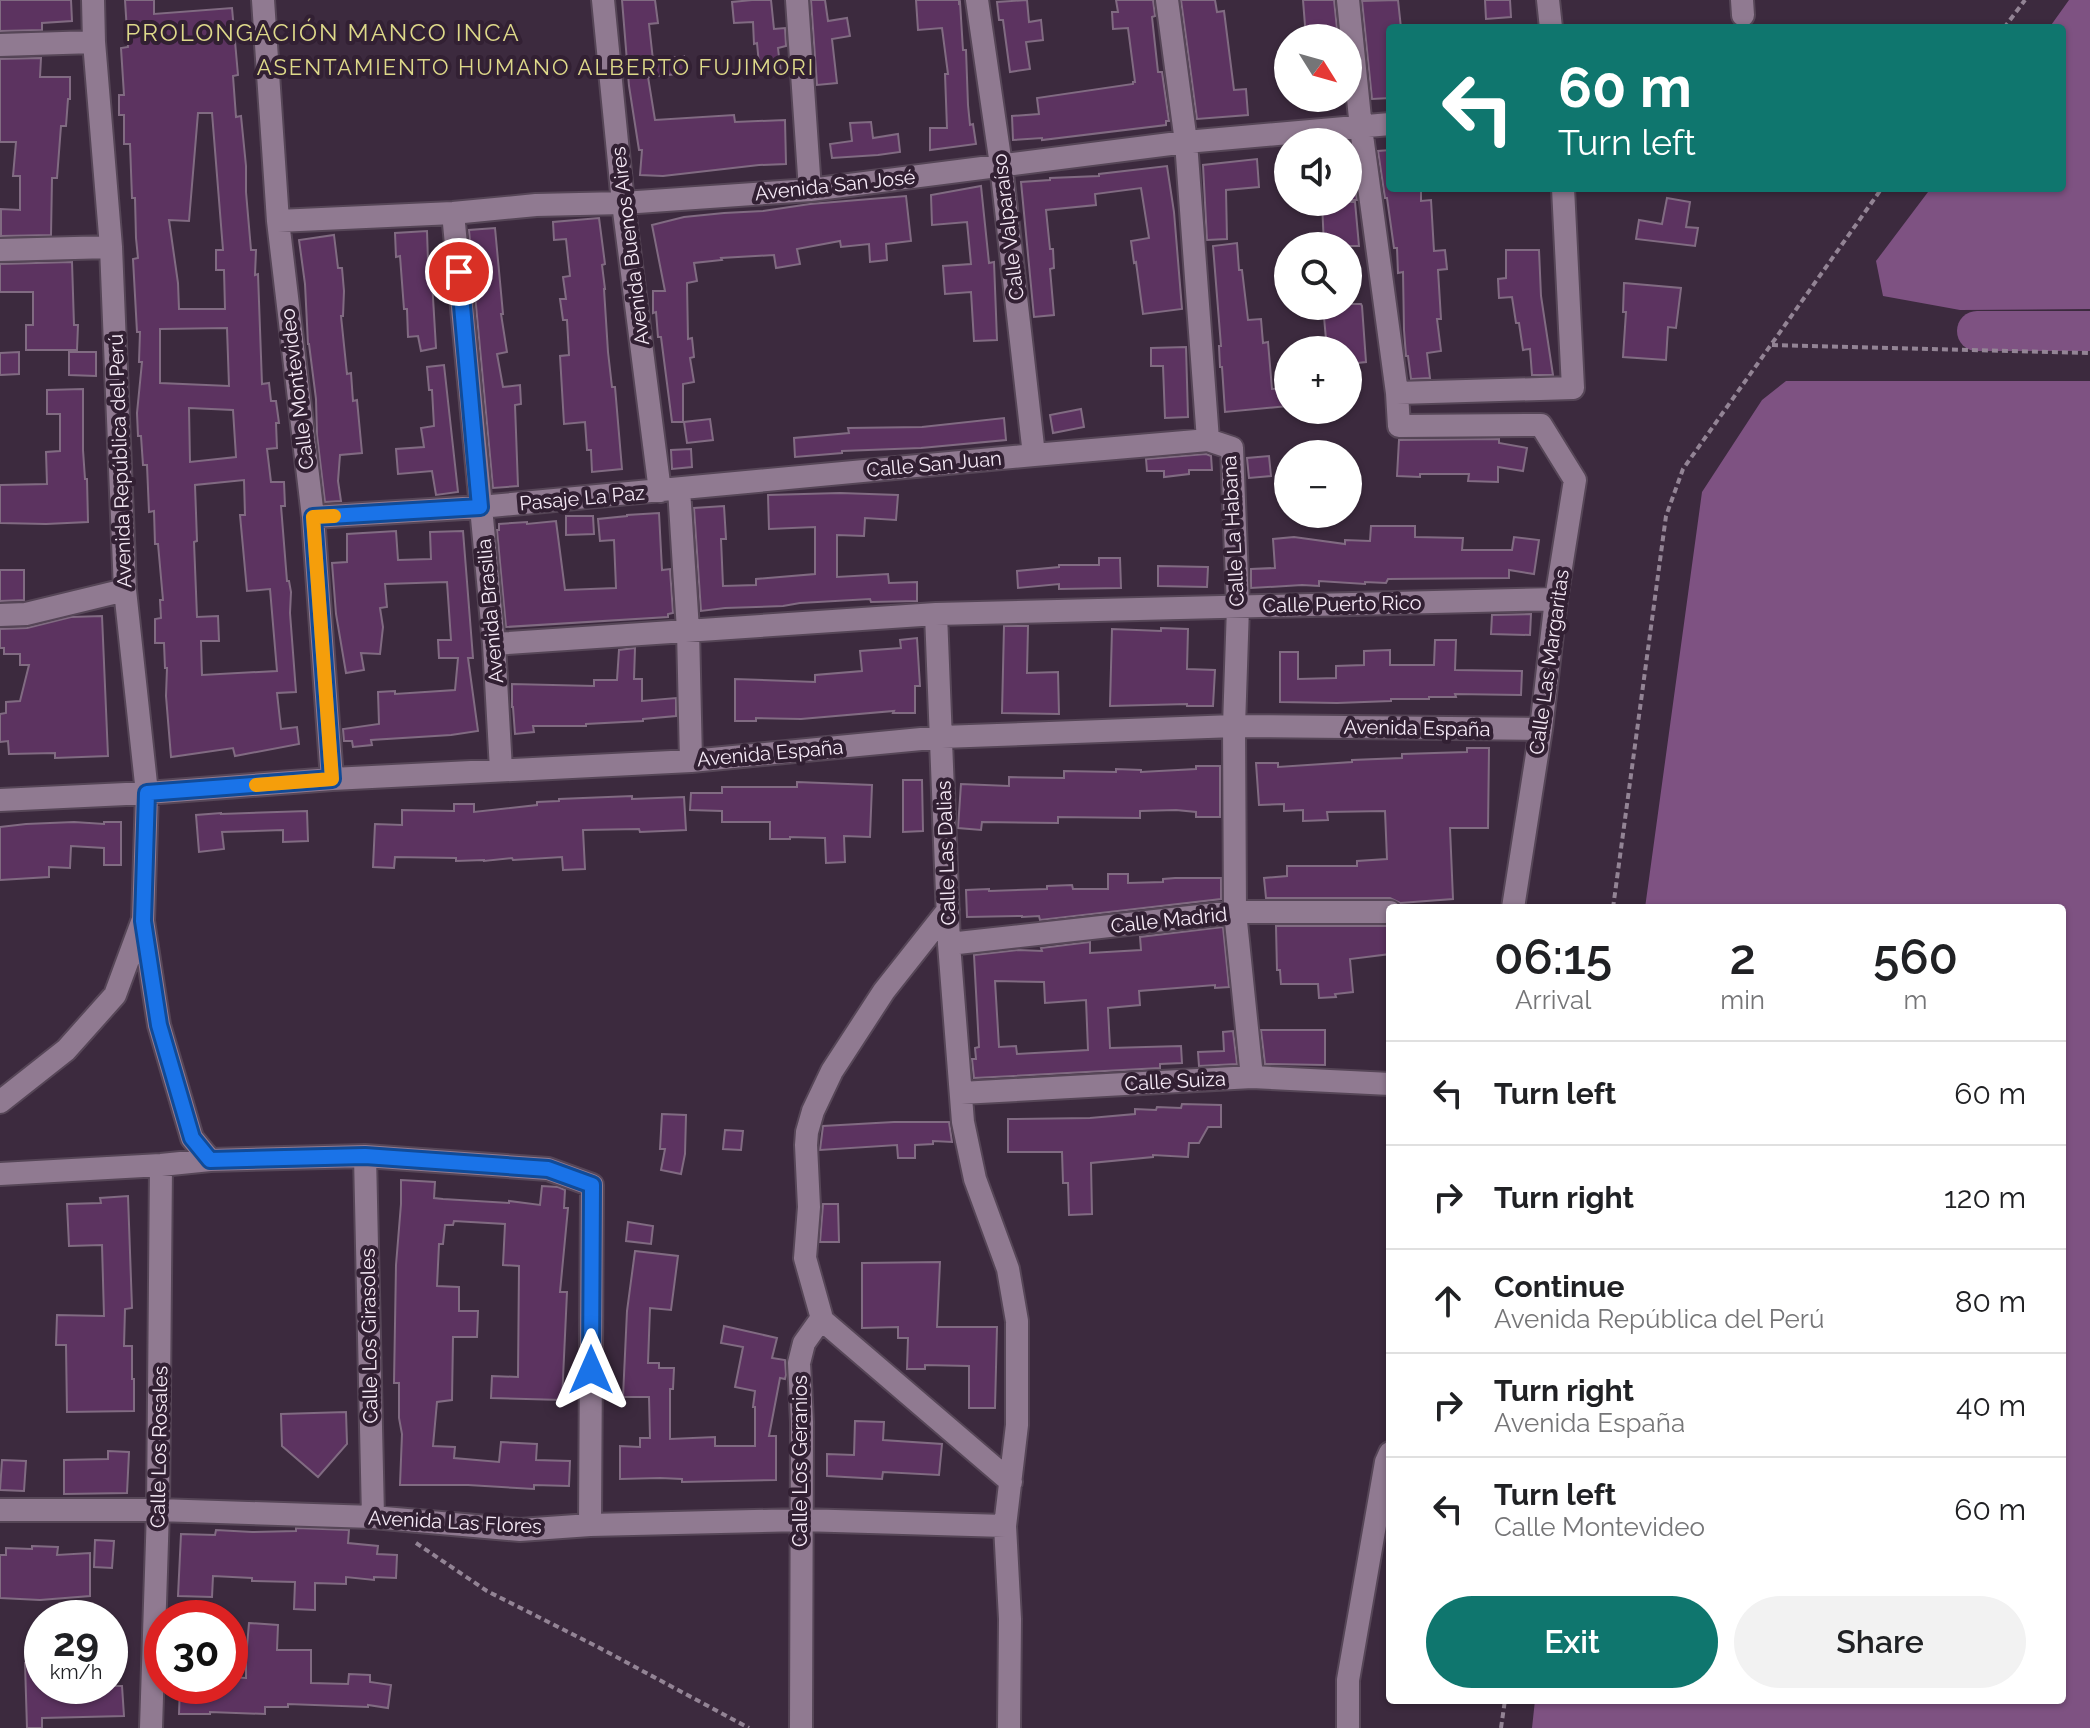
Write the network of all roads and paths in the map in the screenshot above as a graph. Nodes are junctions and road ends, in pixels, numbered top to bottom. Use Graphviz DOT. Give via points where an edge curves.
graph roads {
  1 [pos="93,0"];
  2 [pos="263,0"];
  3 [pos="603,0"];
  4 [pos="797,0"];
  5 [pos="977,0"];
  6 [pos="1167,0"];
  7 [pos="1348,0"];
  8 [pos="1548,0"];
  9 [pos="2025,0"];
  10 [pos="1551,24"];
  11 [pos="2007,24"];
  12 [pos="94,42"];
  13 [pos="0,45"];
  14 [pos="1386,125"];
  15 [pos="1361,128"];
  16 [pos="1274,135"];
  17 [pos="1362,135"];
  18 [pos="1186,142"];
  19 [pos="1001,165"];
  20 [pos="810,190"];
  21 [pos="1563,192"];
  22 [pos="1879,192"];
  23 [pos="623,203"];
  24 [pos="453,213"];
  25 [pos="278,221"];
  26 [pos="111,247"];
  27 [pos="0,250"];
  28 [pos="1772,345"];
  29 [pos="2090,353"];
  30 [pos="1397,393"];
  31 [pos="1208,440"];
  32 [pos="1034,455"];
  33 [pos="670,490"];
  34 [pos="480,507"];
  35 [pos="313,517"];
  36 [pos="125,590"];
  37 [pos="1556,599"];
  38 [pos="1238,607"];
  39 [pos="936,614"];
  40 [pos="0,615"];
  41 [pos="688,630"];
  42 [pos="494,644"];
  43 [pos="1234,726"];
  44 [pos="1541,729"];
  45 [pos="942,737"];
  46 [pos="691,761"];
  47 [pos="501,770"];
  48 [pos="332,779"];
  49 [pos="147,793"];
  50 [pos="0,800"];
  51 [pos="1514,904"];
  52 [pos="1614,904"];
  53 [pos="948,910"];
  54 [pos="1235,912"];
  55 [pos="1386,912"];
  56 [pos="143,921"];
  57 [pos="949,944"];
  58 [pos="1252,1077"];
  59 [pos="1386,1084"];
  60 [pos="961,1093"];
  61 [pos="0,1102"];
  62 [pos="365,1156"];
  63 [pos="210,1160"];
  64 [pos="161,1165"];
  65 [pos="0,1174"];
  66 [pos="821,1319"];
  67 [pos="1386,1462"];
  68 [pos="1011,1482"];
  69 [pos="0,1510"];
  70 [pos="158,1510"];
  71 [pos="373,1517"];
  72 [pos="801,1520"];
  73 [pos="590,1525"];
  74 [pos="1005,1526"];
  75 [pos="406,1538"];
  76 [pos="1504,1704"];
  77 [pos="151,1728"];
  78 [pos="749,1728"];
  79 [pos="801,1728"];
  80 [pos="1009,1728"];
  81 [pos="1348,1728"];
  82 [pos="1501,1728"];
  1 -- 12 [label="street, Avenida República del Perú"];
  2 -- 25 [label="street, Calle Montevideo"];
  3 -- 23 [label="street, Avenida Buenos Aires"];
  4 -- 20 [label="street"];
  5 -- 19 [label="street, Calle Valparaíso"];
  6 -- 18 [label="street, Calle La Habana"];
  7 -- 15 [label="street"];
  8 -- 10 [label="street"];
  9 -- 11 [label="path"];
  12 -- 13 [label="street"];
  12 -- 26 [label="street, Avenida República del Perú"];
  14 -- 15 [label="street, Avenida San José"];
  16 -- 18 [label="street, Avenida San José"];
  17 -- 30 [label="street"];
  18 -- 19 [label="street, Avenida San José"];
  18 -- 31 [label="street, Calle La Habana"];
  19 -- 20 [label="street, Avenida San José"];
  19 -- 32 [label="street, Calle Valparaíso"];
  20 -- 23 [label="street, Avenida San José"];
  21 -- 30 [label="street" via="1573,388"];
  22 -- 28 [label="path"];
  23 -- 24 [label="street, Avenida San José"];
  23 -- 33 [label="street, Avenida Buenos Aires"];
  24 -- 25 [label="street, Avenida San José"];
  24 -- 34 [label="street, Avenida Brasilia"];
  25 -- 35 [label="street, Calle Montevideo"];
  26 -- 27 [label="street"];
  26 -- 36 [label="street, Avenida República del Perú"];
  28 -- 29 [label="path"];
  28 -- 52 [label="path" via="1683,469 1666,516"];
  30 -- 37 [label="street, Calle Las Margaritas" via="1399,426 1541,425 1575,480"];
  31 -- 32 [label="street, Calle San Juan"];
  31 -- 38 [label="street, Calle La Habana" via="1232,448"];
  32 -- 33 [label="street, Calle San Juan"];
  33 -- 34 [label="street, Pasaje La Paz"];
  33 -- 41 [label="street, Avenida Buenos Aires"];
  34 -- 35 [label="street, Pasaje La Paz"];
  34 -- 42 [label="street, Avenida Brasilia"];
  35 -- 48 [label="street, Calle Montevideo"];
  36 -- 40 [label="street" via="26,614"];
  36 -- 49 [label="street, Avenida República del Perú"];
  37 -- 38 [label="street, Calle Puerto Rico"];
  37 -- 44 [label="street, Calle Las Margaritas"];
  38 -- 39 [label="street, Calle Puerto Rico"];
  38 -- 43 [label="street, Calle La Habana"];
  39 -- 41 [label="street, Calle Puerto Rico"];
  39 -- 45 [label="street, Calle Las Dalias"];
  41 -- 42 [label="street, Calle Puerto Rico"];
  41 -- 46 [label="street, Avenida Buenos Aires"];
  42 -- 47 [label="street, Avenida Brasilia"];
  43 -- 44 [label="street, Avenida España"];
  43 -- 45 [label="street, Avenida España"];
  43 -- 54 [label="street, Calle La Habana"];
  44 -- 51 [label="street, Calle Las Margaritas"];
  45 -- 46 [label="street, Avenida España"];
  45 -- 53 [label="street, Calle Las Dalias"];
  46 -- 47 [label="street, Avenida España"];
  47 -- 48 [label="street, Avenida España"];
  48 -- 49 [label="street, Avenida España"];
  49 -- 50 [label="street, Avenida España"];
  49 -- 56 [label="street, Avenida República del Perú"];
  53 -- 57 [label="street, Calle Las Dalias"];
  53 -- 66 [label="street" via="884,991 832,1071 813,1111 806,1145 805,1258"];
  54 -- 55 [label="street, Calle Madrid"];
  54 -- 57 [label="street, Calle Madrid"];
  54 -- 58 [label="street, Calle La Habana"];
  56 -- 61 [label="street" via="115,995 66,1050"];
  56 -- 63 [label="street" via="159,1025 192,1138"];
  57 -- 60 [label="street, Calle Las Dalias"];
  58 -- 59 [label="street, Calle Suiza"];
  58 -- 60 [label="street, Calle Suiza"];
  60 -- 68 [label="street, Calle Las Dalias" via="975,1179 1014,1295 1017,1425"];
  62 -- 63 [label="street"];
  62 -- 71 [label="street, Calle Los Girasoles"];
  62 -- 73 [label="street" via="548,1169 592,1185"];
  63 -- 64 [label="street"];
  64 -- 65 [label="street"];
  64 -- 70 [label="street, Calle Los Rosales"];
  66 -- 68 [label="street"];
  66 -- 72 [label="street, Calle Los Geranios" via="804,1343 799,1363"];
  67 -- 81 [label="street" via="1348,1680"];
  68 -- 74 [label="street, Calle Las Dalias"];
  69 -- 70 [label="street, Avenida Las Flores"];
  70 -- 71 [label="street, Avenida Las Flores"];
  70 -- 77 [label="street, Calle Los Rosales"];
  71 -- 73 [label="street, Avenida Las Flores" via="520,1530"];
  72 -- 73 [label="street, Avenida Las Flores"];
  72 -- 74 [label="street, Avenida Las Flores"];
  72 -- 79 [label="street, Calle Los Geranios"];
  74 -- 80 [label="street, Calle Las Dalias"];
  75 -- 78 [label="path" via="487,1591"];
  76 -- 82 [label="path"];
}
